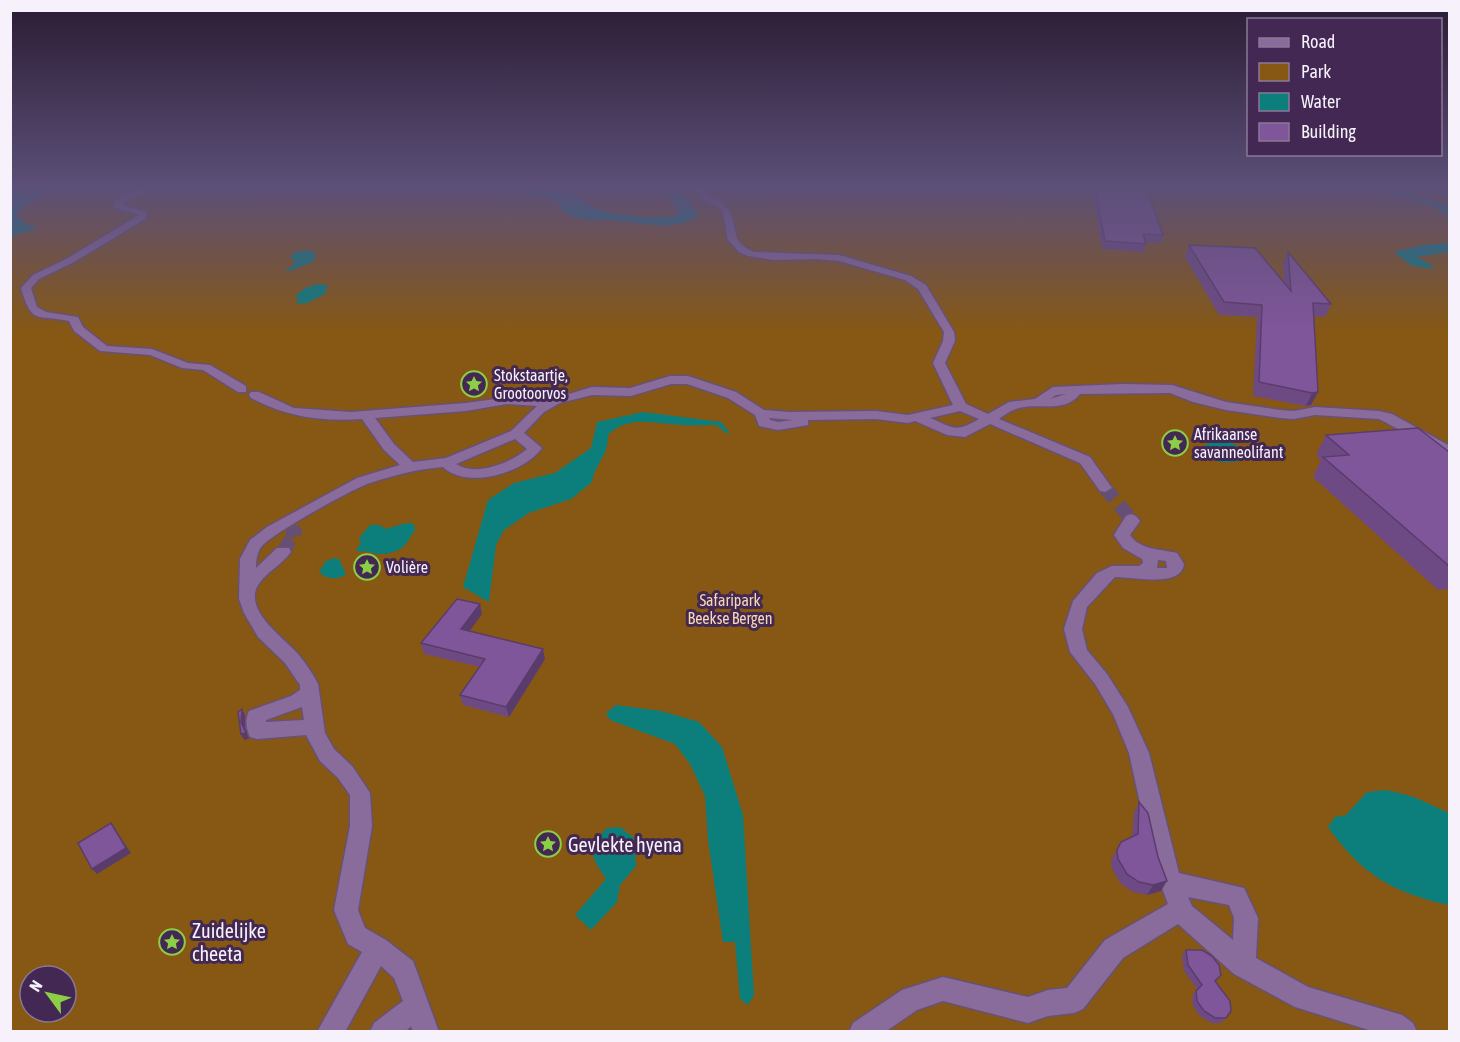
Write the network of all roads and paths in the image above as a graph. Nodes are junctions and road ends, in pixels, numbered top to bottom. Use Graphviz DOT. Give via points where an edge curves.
graph roads {
  1 [pos="108,237"];
  2 [pos="730,237"];
  3 [pos="242,388"];
  4 [pos="255,395"];
  5 [pos="547,405"];
  6 [pos="961,407"];
  7 [pos="365,415"];
  8 [pos="919,418"];
  9 [pos="989,419"];
  10 [pos="516,434"];
  11 [pos="1449,452"];
  12 [pos="446,462"];
  13 [pos="410,466"];
  14 [pos="1105,488"];
  15 [pos="1131,519"];
  16 [pos="283,552"];
  17 [pos="1143,552"];
  18 [pos="1143,572"];
  19 [pos="249,584"];
  20 [pos="310,693"];
  21 [pos="315,727"];
  22 [pos="1171,882"];
  23 [pos="1182,909"];
  24 [pos="378,948"];
  25 [pos="1243,965"];
  26 [pos="417,1006"];
  27 [pos="330,1032"];
  28 [pos="383,1032"];
  29 [pos="426,1032"];
  30 [pos="862,1032"];
  31 [pos="1404,1032"];
  1 -- 3 [label="street" via="31,280 26,288 32,308 43,315 74,319 78,329 104,349 152,352 186,366 207,367"];
  2 -- 6 [label="street" via="748,252 773,257 822,256 914,280 930,299 950,337 940,357 941,371"];
  4 -- 7 [label="street" via="280,409 297,413"];
  5 -- 7 [label="street" via="529,399 507,400"];
  5 -- 8 [label="street" via="574,394 631,392 670,380 688,380 722,390 761,413 764,423 778,426 804,422 814,415"];
  5 -- 10 [label="street"];
  6 -- 8 [label="street"];
  6 -- 9 [label="street"];
  7 -- 13 [label="street" via="389,447"];
  8 -- 9 [label="street" via="965,433"];
  9 -- 11 [label="street" via="1012,405 1038,402 1053,391 1164,388 1226,406 1280,414 1315,411 1387,417 1413,423 1429,432 1420,435"];
  9 -- 14 [label="street" via="1091,463"];
  10 -- 12 [label="street"];
  10 -- 12 [label="street" via="535,448 517,462 477,473 454,470"];
  12 -- 13 [label="street"];
  13 -- 19 [label="street" via="362,481 255,543 248,559"];
  15 -- 17 [label="street" via="1122,535"];
  16 -- 19 [label="street"];
  17 -- 18 [label="street" via="1149,556 1150,564"];
  17 -- 18 [label="street" via="1171,557 1176,564 1169,574"];
  18 -- 22 [label="street" via="1112,571 1103,577 1079,605 1073,629 1079,652 1121,712 1139,753"];
  19 -- 20 [label="street" via="247,599 252,613 264,633 291,658 309,684"];
  20 -- 21 [label="street"];
  20 -- 21 [label="street" via="256,716 257,731"];
  21 -- 24 [label="street" via="327,755 360,793 361,826 346,910 356,936"];
  22 -- 23 [label="street"];
  22 -- 25 [label="street" via="1236,896 1246,918"];
  23 -- 25 [label="street"];
  23 -- 30 [label="street" via="1114,949 1074,1000 1028,1010 943,989 911,999"];
  24 -- 26 [label="street" via="404,970"];
  24 -- 27 [label="street"];
  25 -- 31 [label="street" via="1304,998 1393,1024"];
  26 -- 28 [label="street"];
  26 -- 29 [label="street"];
}
